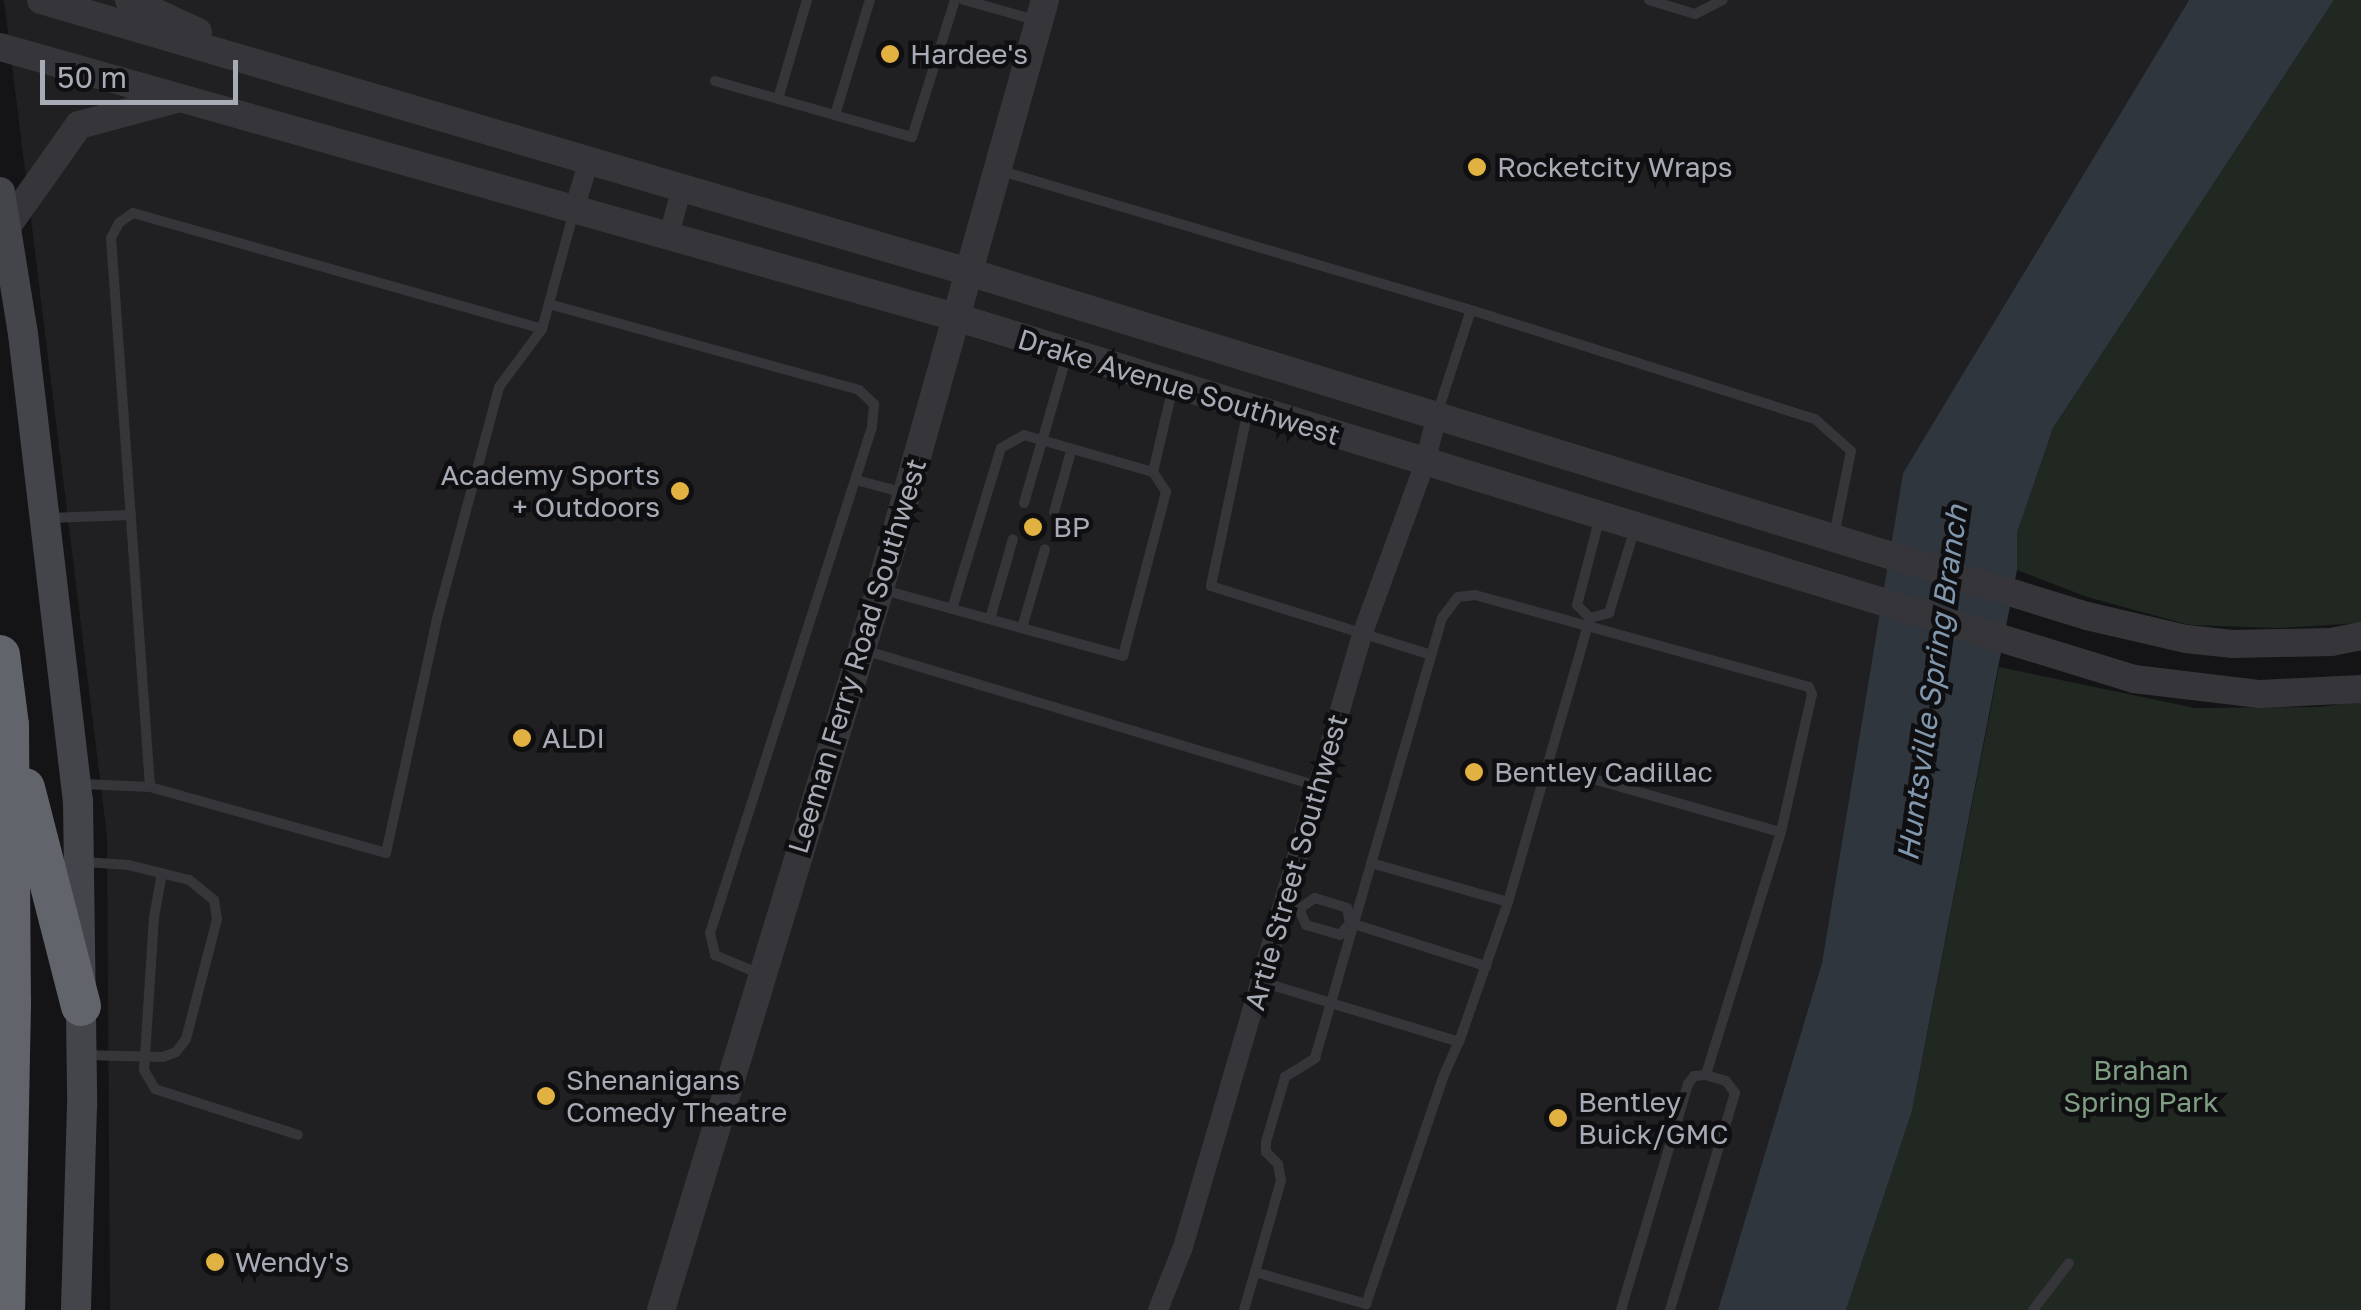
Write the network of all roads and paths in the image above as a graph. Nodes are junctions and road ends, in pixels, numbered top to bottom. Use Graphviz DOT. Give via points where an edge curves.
graph roads {
  1 [pos="41,0"];
  2 [pos="129,0"];
  3 [pos="808,0"];
  4 [pos="870,0"];
  5 [pos="955,0"];
  6 [pos="964,0"];
  7 [pos="1648,0"];
  8 [pos="1723,0"];
  9 [pos="1041,10"];
  10 [pos="0,47"];
  11 [pos="285,72"];
  12 [pos="715,81"];
  13 [pos="181,98"];
  14 [pos="778,99"];
  15 [pos="835,115"];
  16 [pos="590,160"];
  17 [pos="995,169"];
  18 [pos="682,187"];
  19 [pos="0,192"];
  20 [pos="574,210"];
  21 [pos="6,228"];
  22 [pos="670,236"];
  23 [pos="972,273"];
  24 [pos="548,304"];
  25 [pos="1471,310"];
  26 [pos="959,318"];
  27 [pos="542,329"];
  28 [pos="1068,352"];
  29 [pos="1173,386"];
  30 [pos="1248,409"];
  31 [pos="1436,415"];
  32 [pos="1042,440"];
  33 [pos="1072,448"];
  34 [pos="1425,463"];
  35 [pos="1153,472"];
  36 [pos="856,480"];
  37 [pos="906,494"];
  38 [pos="1024,503"];
  39 [pos="1054,512"];
  40 [pos="132,515"];
  41 [pos="1600,517"];
  42 [pos="44,518"];
  43 [pos="1635,527"];
  44 [pos="1834,536"];
  45 [pos="1013,539"];
  46 [pos="1045,549"];
  47 [pos="880,589"];
  48 [pos="952,609"];
  49 [pos="990,619"];
  50 [pos="1588,623"];
  51 [pos="1022,628"];
  52 [pos="1362,636"];
  53 [pos="2361,636"];
  54 [pos="860,648"];
  55 [pos="0,655"];
  56 [pos="1431,655"];
  57 [pos="2361,689"];
  58 [pos="9,725"];
  59 [pos="1547,766"];
  60 [pos="76,783"];
  61 [pos="1318,786"];
  62 [pos="150,787"];
  63 [pos="1780,832"];
  64 [pos="79,862"];
  65 [pos="1371,863"];
  66 [pos="162,873"];
  67 [pos="1508,902"];
  68 [pos="1292,907"];
  69 [pos="1352,924"];
  70 [pos="1486,966"];
  71 [pos="761,974"];
  72 [pos="1262,982"];
  73 [pos="1331,1003"];
  74 [pos="82,1006"];
  75 [pos="1459,1042"];
  76 [pos="82,1055"];
  77 [pos="142,1056"];
  78 [pos="1706,1075"];
  79 [pos="298,1135"];
  80 [pos="2069,1263"];
  81 [pos="1256,1272"];
  82 [pos="1366,1307"];
  83 [pos="5,1310"];
  84 [pos="76,1310"];
  85 [pos="661,1310"];
  86 [pos="1158,1310"];
  87 [pos="1244,1310"];
  88 [pos="1621,1310"];
  89 [pos="1670,1310"];
  90 [pos="2033,1310"];
  1 -- 11 [label="street, Drake Avenue Southwest"];
  2 -- 11 [label="street"];
  3 -- 14 [label="lane"];
  4 -- 15 [label="lane"];
  5 -- 15 [label="lane" via="912,137"];
  6 -- 9 [label="lane"];
  7 -- 8 [label="lane" via="1696,14"];
  9 -- 17 [label="street, Leeman Ferry Road Southwest"];
  10 -- 13 [label="street, Drake Avenue Southwest"];
  11 -- 16 [label="street, Drake Avenue Southwest"];
  12 -- 14 [label="lane"];
  13 -- 20 [label="street, Drake Avenue Southwest"];
  13 -- 21 [label="street" via="79,125"];
  14 -- 15 [label="lane"];
  16 -- 18 [label="street, Drake Avenue Southwest"];
  16 -- 20 [label="street"];
  17 -- 23 [label="street, Leeman Ferry Road Southwest"];
  17 -- 25 [label="lane"];
  18 -- 22 [label="street"];
  18 -- 23 [label="street, Drake Avenue Southwest"];
  19 -- 21 [label="main road"];
  20 -- 22 [label="street, Drake Avenue Southwest"];
  20 -- 24 [label="lane"];
  21 -- 42 [label="main road"];
  22 -- 26 [label="street, Drake Avenue Southwest"];
  23 -- 26 [label="street, Leeman Ferry Road Southwest"];
  23 -- 31 [label="street, Drake Avenue Southwest"];
  24 -- 27 [label="lane"];
  24 -- 36 [label="lane" via="859,390 874,404"];
  25 -- 31 [label="lane"];
  25 -- 44 [label="lane" via="1816,419 1851,451"];
  26 -- 28 [label="street, Drake Avenue Southwest"];
  26 -- 37 [label="street, Leeman Ferry Road Southwest"];
  27 -- 40 [label="lane" via="134,213 111,238"];
  27 -- 62 [label="lane" via="499,386 438,615 386,854"];
  28 -- 29 [label="street, Drake Avenue Southwest"];
  28 -- 32 [label="lane"];
  29 -- 30 [label="street, Drake Avenue Southwest"];
  29 -- 35 [label="lane"];
  30 -- 34 [label="street, Drake Avenue Southwest"];
  30 -- 52 [label="lane" via="1211,586"];
  31 -- 34 [label="street, Artie Street Southwest"];
  31 -- 44 [label="street, Drake Avenue Southwest"];
  32 -- 33 [label="lane"];
  32 -- 38 [label="lane"];
  32 -- 48 [label="lane" via="1024,435 1001,448"];
  33 -- 35 [label="lane"];
  33 -- 39 [label="lane"];
  34 -- 41 [label="street, Drake Avenue Southwest"];
  34 -- 52 [label="street, Artie Street Southwest"];
  35 -- 51 [label="lane" via="1166,492 1123,656"];
  36 -- 37 [label="lane"];
  36 -- 71 [label="lane" via="710,933 715,955"];
  37 -- 47 [label="street, Leeman Ferry Road Southwest"];
  40 -- 42 [label="lane"];
  40 -- 62 [label="lane"];
  41 -- 43 [label="street, Drake Avenue Southwest"];
  41 -- 50 [label="lane" via="1577,604"];
  42 -- 60 [label="main road"];
  43 -- 50 [label="lane" via="1609,613"];
  43 -- 57 [label="street, Drake Avenue Southwest" via="2134,680 2260,694"];
  44 -- 53 [label="street, Drake Avenue Southwest" via="2186,639 2277,644"];
  45 -- 49 [label="lane"];
  46 -- 51 [label="lane"];
  47 -- 48 [label="lane"];
  47 -- 54 [label="street, Leeman Ferry Road Southwest"];
  48 -- 49 [label="lane"];
  49 -- 51 [label="lane"];
  50 -- 56 [label="lane" via="1465,594 1442,618"];
  50 -- 59 [label="lane"];
  50 -- 63 [label="lane" via="1809,687"];
  52 -- 56 [label="lane"];
  52 -- 61 [label="street, Artie Street Southwest"];
  54 -- 61 [label="lane"];
  54 -- 71 [label="street, Leeman Ferry Road Southwest"];
  55 -- 58 [label="highway"];
  56 -- 65 [label="lane"];
  58 -- 74 [label="highway"];
  58 -- 83 [label="highway"];
  59 -- 63 [label="lane"];
  59 -- 67 [label="lane"];
  60 -- 62 [label="lane"];
  60 -- 64 [label="main road"];
  61 -- 68 [label="street, Artie Street Southwest"];
  63 -- 78 [label="lane"];
  64 -- 66 [label="lane"];
  64 -- 74 [label="main road"];
  65 -- 67 [label="lane"];
  65 -- 69 [label="lane"];
  66 -- 77 [label="lane"];
  66 -- 77 [label="lane" via="204,888 218,919 186,1040 163,1057"];
  67 -- 70 [label="lane"];
  68 -- 69 [label="lane" via="1315,898 1346,908"];
  68 -- 69 [label="lane" via="1306,925 1340,935"];
  68 -- 72 [label="street, Artie Street Southwest"];
  69 -- 70 [label="lane"];
  69 -- 73 [label="lane"];
  70 -- 75 [label="lane"];
  71 -- 85 [label="street, Leeman Ferry Road Southwest"];
  72 -- 73 [label="lane"];
  72 -- 86 [label="street, Artie Street Southwest" via="1183,1248"];
  73 -- 75 [label="lane"];
  73 -- 81 [label="lane" via="1315,1058 1286,1077 1266,1142 1281,1181"];
  74 -- 76 [label="main road"];
  75 -- 82 [label="lane"];
  76 -- 77 [label="lane"];
  76 -- 84 [label="main road"];
  77 -- 79 [label="lane" via="155,1089"];
  78 -- 88 [label="lane" via="1688,1084"];
  78 -- 89 [label="lane" via="1726,1081 1735,1093"];
  80 -- 90 [label="lane"];
  81 -- 82 [label="lane"];
  81 -- 87 [label="lane"];
}
